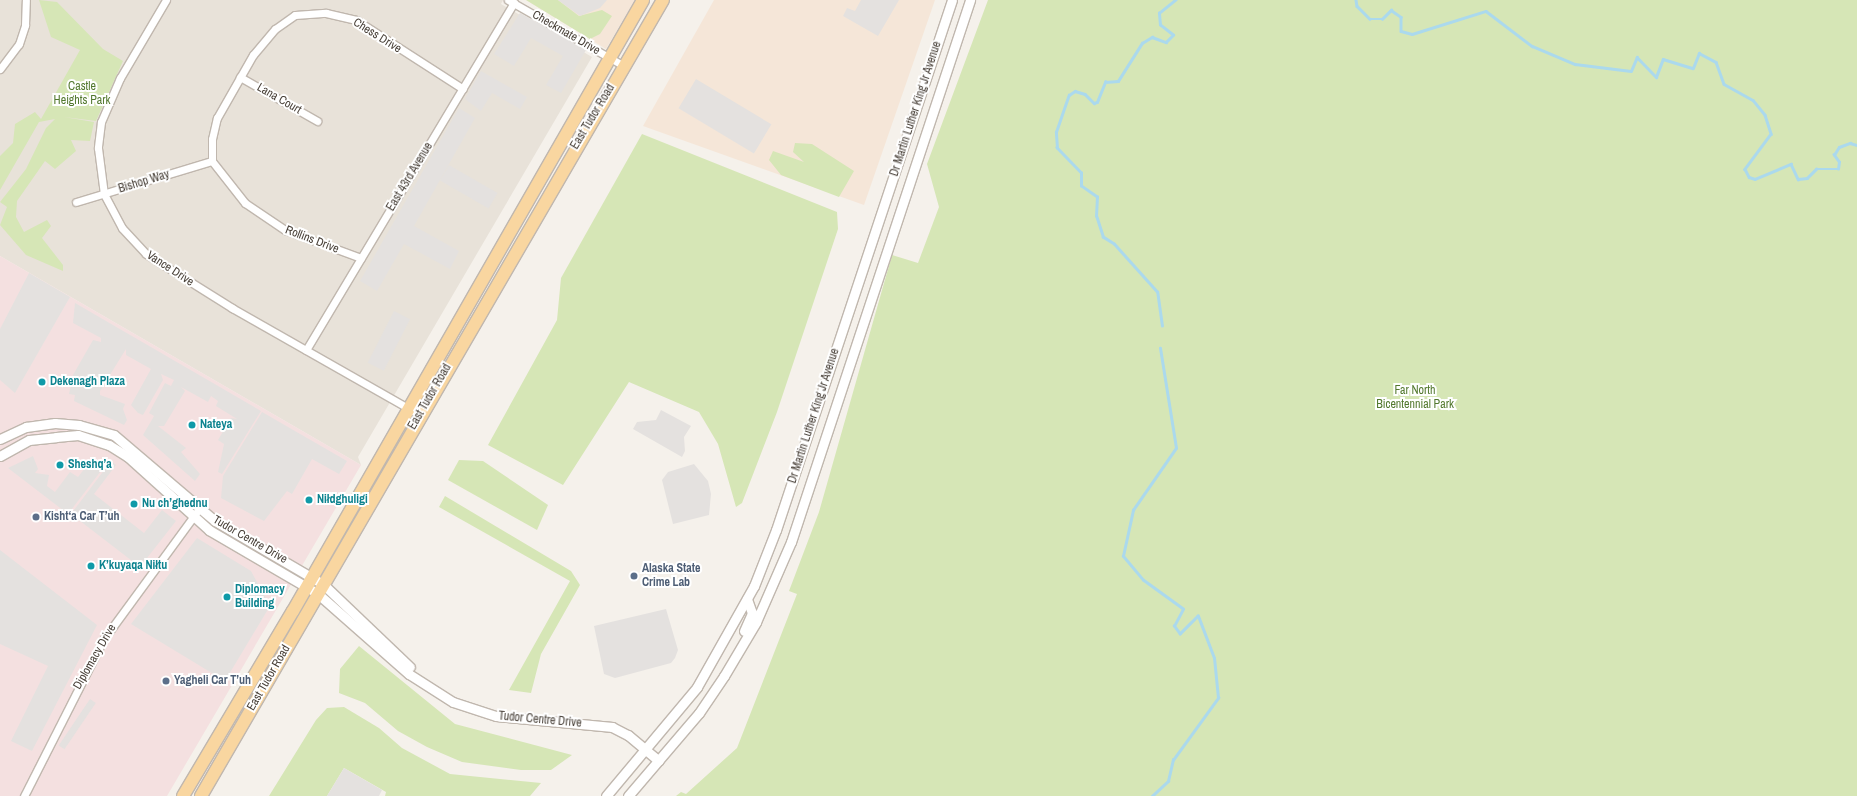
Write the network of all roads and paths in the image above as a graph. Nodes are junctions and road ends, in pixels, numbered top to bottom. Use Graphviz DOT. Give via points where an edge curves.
graph roads {
  1 [pos="26,0"];
  2 [pos="166,0"];
  3 [pos="643,0"];
  4 [pos="663,0"];
  5 [pos="952,0"];
  6 [pos="970,0"];
  7 [pos="511,2"];
  8 [pos="610,58"];
  9 [pos="624,66"];
  10 [pos="0,69"];
  11 [pos="240,77"];
  12 [pos="462,89"];
  13 [pos="317,121"];
  14 [pos="212,161"];
  15 [pos="104,194"];
  16 [pos="76,202"];
  17 [pos="361,258"];
  18 [pos="306,350"];
  19 [pos="407,408"];
  20 [pos="420,415"];
  21 [pos="0,439"];
  22 [pos="0,456"];
  23 [pos="199,509"];
  24 [pos="192,517"];
  25 [pos="311,575"];
  26 [pos="306,587"];
  27 [pos="320,589"];
  28 [pos="747,599"];
  29 [pos="724,676"];
  30 [pos="646,750"];
  31 [pos="659,761"];
  32 [pos="24,796"];
  33 [pos="183,796"];
  34 [pos="201,796"];
  35 [pos="606,796"];
  36 [pos="628,796"];
  1 -- 10 [label="street" via="25,25 19,44"];
  2 -- 15 [label="street, Vance Drive" via="105,108 98,148"];
  3 -- 8 [label="main road, East Tudor Road"];
  4 -- 9 [label="main road, East Tudor Road"];
  5 -- 28 [label="street, Dr Martin Luther King Jr Avenue" via="776,530"];
  6 -- 29 [label="street, Dr Martin Luther King Jr Avenue" via="791,542 756,622"];
  7 -- 8 [label="street, Checkmate Drive"];
  7 -- 12 [label="street, East 43rd Avenue"];
  8 -- 9 [label="street, Checkmate Drive"];
  8 -- 19 [label="main road, East Tudor Road"];
  9 -- 20 [label="main road, East Tudor Road"];
  11 -- 12 [label="street, Chess Drive" via="252,55 275,29 295,15 326,13 356,20"];
  11 -- 13 [label="street, Lana Court"];
  11 -- 14 [label="street" via="217,118 212,139"];
  12 -- 17 [label="street, East 43rd Avenue"];
  14 -- 15 [label="street, Bishop Way"];
  14 -- 17 [label="street, Rollins Drive" via="245,203 285,230"];
  15 -- 16 [label="street, Bishop Way"];
  15 -- 18 [label="street, Vance Drive" via="122,228 146,254"];
  17 -- 18 [label="street, East 43rd Avenue"];
  18 -- 19 [label="street, Vance Drive"];
  19 -- 20 [label="street, Vance Drive"];
  19 -- 25 [label="main road, East Tudor Road"];
  20 -- 27 [label="main road, East Tudor Road"];
  21 -- 23 [label="street, Tudor Centre Drive" via="26,427 55,423 102,430 124,441"];
  22 -- 24 [label="street, Tudor Centre Drive" via="29,440 78,435 96,439 128,457"];
  23 -- 24 [label="street, Diplomacy Drive"];
  23 -- 25 [label="street, Tudor Centre Drive"];
  24 -- 26 [label="street, Tudor Centre Drive"];
  24 -- 32 [label="street, Diplomacy Drive" via="103,640"];
  25 -- 26 [label="main road, East Tudor Road"];
  25 -- 27 [label="street, Tudor Centre Drive"];
  26 -- 27 [label="street, Tudor Centre Drive"];
  26 -- 33 [label="main road, East Tudor Road"];
  27 -- 30 [label="street, Tudor Centre Drive" via="409,674 419,678 434,691 473,711 612,727"];
  27 -- 34 [label="main road, East Tudor Road"];
  28 -- 29 [label="street" via="752,613"];
  28 -- 30 [label="street, Dr Martin Luther King Jr Avenue" via="697,686"];
  29 -- 31 [label="street, Dr Martin Luther King Jr Avenue"];
  30 -- 31 [label="street, Tudor Centre Drive"];
  30 -- 35 [label="street, Dr Martin Luther King Jr Avenue"];
  31 -- 36 [label="street, Dr Martin Luther King Jr Avenue"];
}
